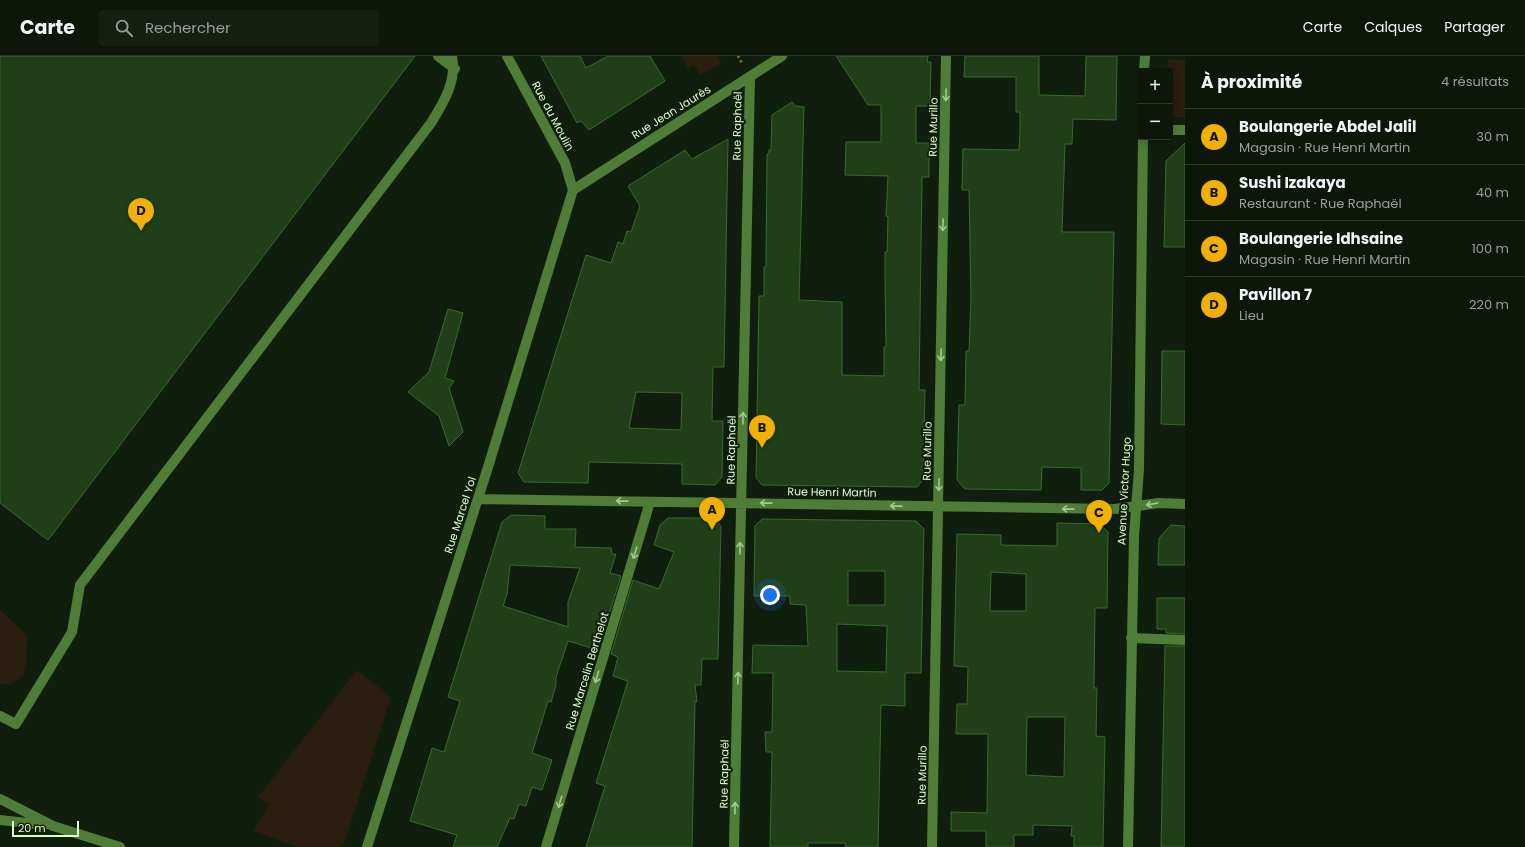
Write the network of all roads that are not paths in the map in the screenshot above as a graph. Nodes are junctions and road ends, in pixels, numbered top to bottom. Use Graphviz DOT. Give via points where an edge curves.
graph roads {
  1 [pos="438,56"];
  2 [pos="452,56"];
  3 [pos="507,56"];
  4 [pos="782,56"];
  5 [pos="946,56"];
  6 [pos="1144,56"];
  7 [pos="1144,68"];
  8 [pos="455,69"];
  9 [pos="750,77"];
  10 [pos="1173,130"];
  11 [pos="1185,130"];
  12 [pos="1143,140"];
  13 [pos="573,190"];
  14 [pos="478,499"];
  15 [pos="650,502"];
  16 [pos="741,503"];
  17 [pos="1185,504"];
  18 [pos="938,506"];
  19 [pos="1135,507"];
  20 [pos="1131,638"];
  21 [pos="1185,640"];
  22 [pos="0,716"];
  23 [pos="3,802"];
  24 [pos="0,820"];
  25 [pos="53,826"];
  26 [pos="120,847"];
  27 [pos="367,847"];
  28 [pos="546,847"];
  29 [pos="734,847"];
  30 [pos="932,847"];
  31 [pos="1128,847"];
  1 -- 8 [label="street"];
  2 -- 8 [label="street"];
  3 -- 13 [label="street, Rue du Moulin" via="565,164"];
  4 -- 9 [label="street, Rue Jean Jaurès"];
  5 -- 18 [label="street, Rue Murillo, one-way"];
  6 -- 7 [label="street"];
  8 -- 22 [label="street" via="446,98 431,123 80,585 72,632 16,724"];
  9 -- 13 [label="street, Rue Jean Jaurès"];
  16 -- 9 [label="street, Rue Raphaël, one-way"];
  10 -- 11 [label="street"];
  12 -- 19 [label="street, Avenue Victor Hugo" via="1139,461"];
  13 -- 14 [label="street, Rue Marcel Yol"];
  15 -- 14 [label="street, Rue Henri Martin, one-way"];
  14 -- 27 [label="street, Rue Marcel Yol"];
  15 -- 16 [label="street, Rue Henri Martin"];
  15 -- 28 [label="street, Rue Marcelin Berthelot, one-way"];
  18 -- 16 [label="street, Rue Henri Martin, one-way"];
  29 -- 16 [label="street, Rue Raphaël, one-way"];
  17 -- 19 [label="street, Rue Henri Martin, one-way" via="1159,503"];
  19 -- 18 [label="street, Rue Henri Martin, one-way" via="1115,510"];
  18 -- 30 [label="street, Rue Murillo"];
  19 -- 20 [label="street, Avenue Victor Hugo"];
  20 -- 21 [label="street"];
  20 -- 31 [label="street, Avenue Victor Hugo"];
  23 -- 25 [label="street"];
  24 -- 25 [label="street"];
  25 -- 26 [label="street"];
}
